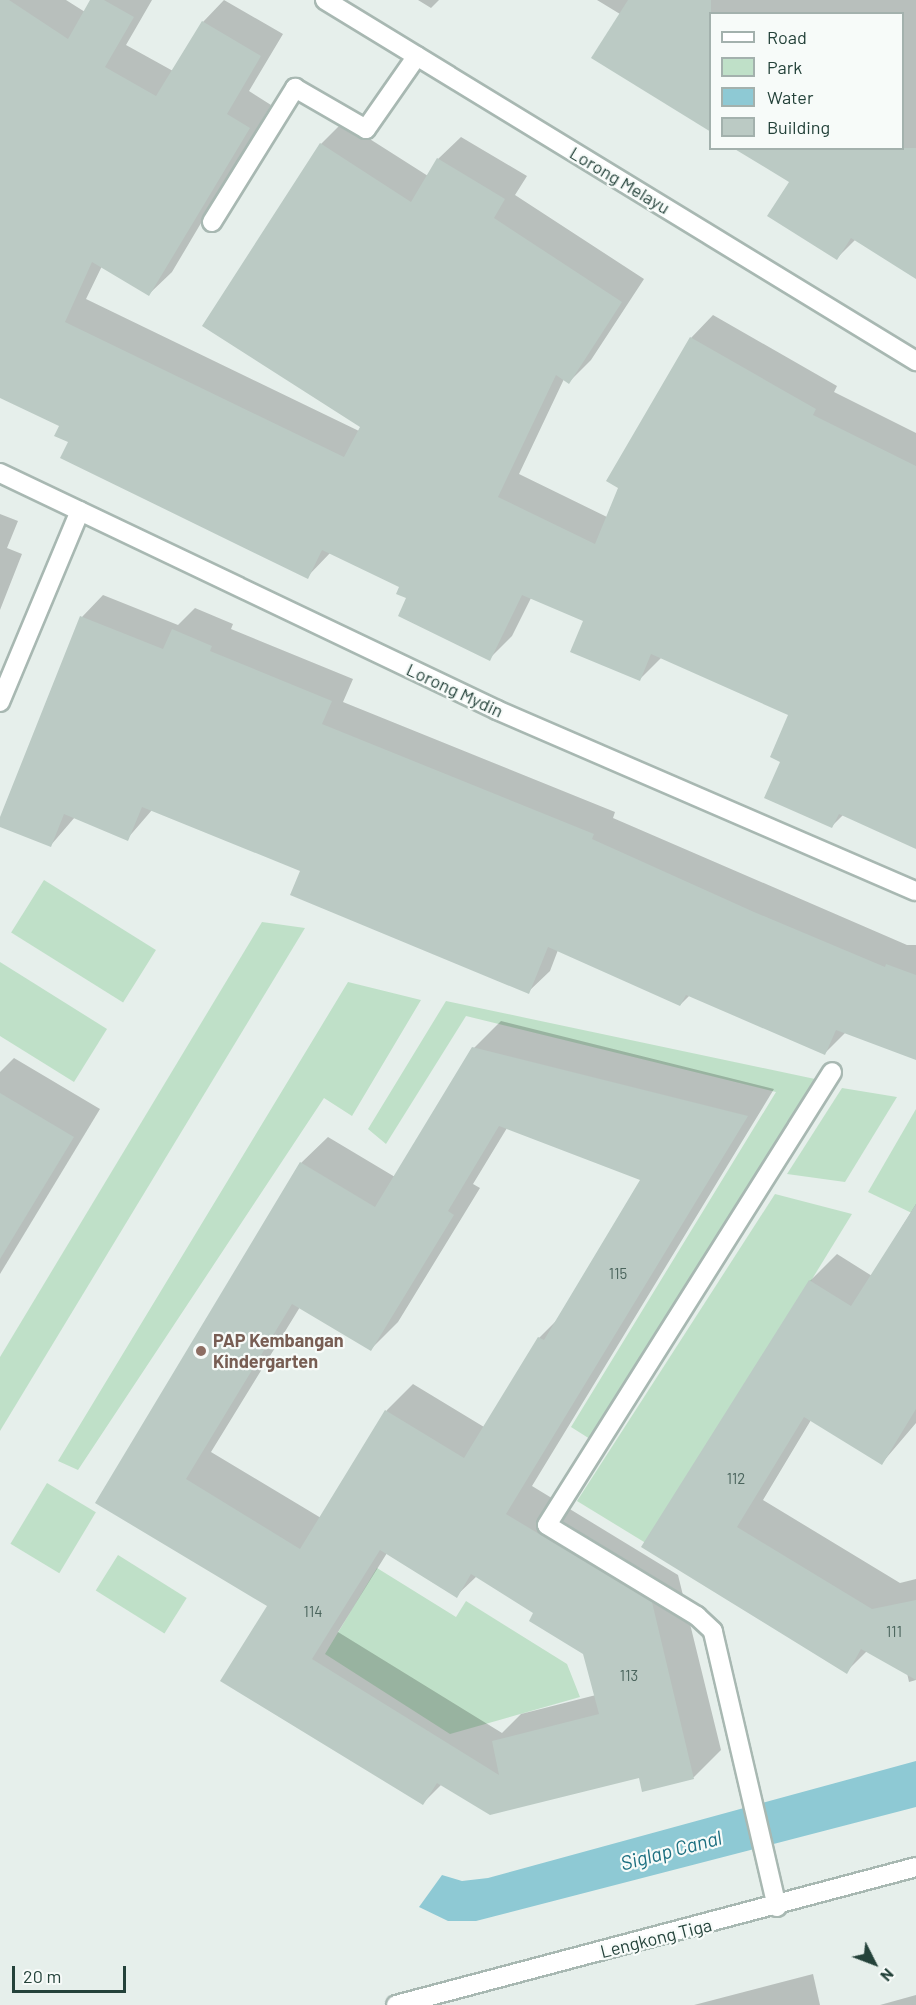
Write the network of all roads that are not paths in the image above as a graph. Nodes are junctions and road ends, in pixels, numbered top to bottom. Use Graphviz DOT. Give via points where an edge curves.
graph roads {
  1 [pos="325,0"];
  2 [pos="417,56"];
  3 [pos="212,222"];
  4 [pos="916,361"];
  5 [pos="0,473"];
  6 [pos="80,511"];
  7 [pos="0,702"];
  8 [pos="916,891"];
  9 [pos="832,1072"];
  10 [pos="916,1867"];
  11 [pos="777,1907"];
  12 [pos="396,2005"];
  1 -- 2 [label="street, Lorong Melayu"];
  2 -- 3 [label="street" via="366,129 295,88"];
  2 -- 4 [label="street, Lorong Melayu"];
  5 -- 6 [label="street, Lorong Mydin"];
  6 -- 7 [label="street"];
  6 -- 8 [label="street, Lorong Mydin" via="497,710"];
  9 -- 11 [label="street" via="547,1525 697,1616 713,1631"];
  10 -- 11 [label="street, Lengkong Tiga"];
  11 -- 12 [label="street, Lengkong Tiga"];
}
